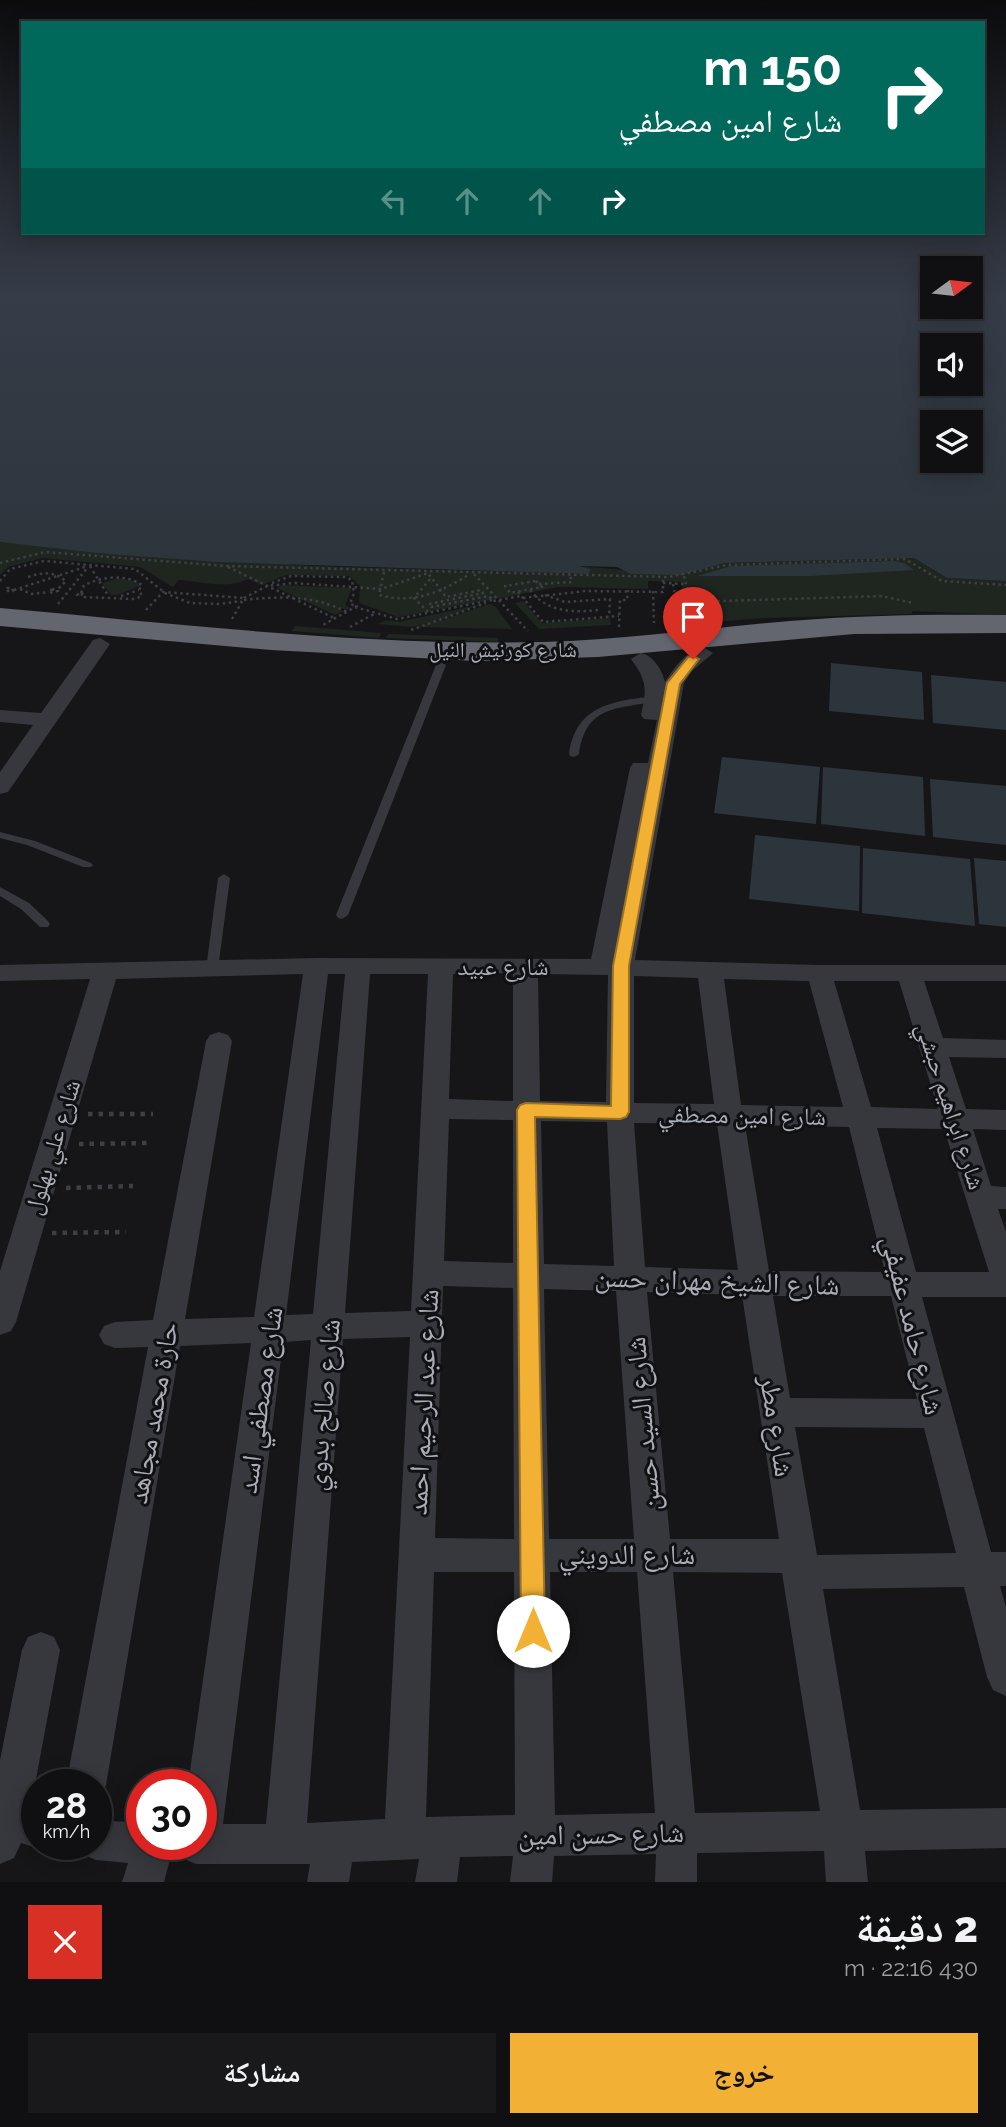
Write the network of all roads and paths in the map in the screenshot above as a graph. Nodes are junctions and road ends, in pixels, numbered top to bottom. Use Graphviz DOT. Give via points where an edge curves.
graph roads {
  1 [pos="0,563"];
  2 [pos="90,565"];
  3 [pos="226,566"];
  4 [pos="384,572"];
  5 [pos="428,573"];
  6 [pos="472,574"];
  7 [pos="570,576"];
  8 [pos="684,576"];
  9 [pos="28,577"];
  10 [pos="61,577"];
  11 [pos="316,577"];
  12 [pos="663,577"];
  13 [pos="431,578"];
  14 [pos="99,580"];
  15 [pos="0,582"];
  16 [pos="663,583"];
  17 [pos="314,584"];
  18 [pos="539,584"];
  19 [pos="673,584"];
  20 [pos="686,584"];
  21 [pos="1006,585"];
  22 [pos="267,586"];
  23 [pos="355,587"];
  24 [pos="20,589"];
  25 [pos="381,589"];
  26 [pos="14,590"];
  27 [pos="139,590"];
  28 [pos="530,590"];
  29 [pos="628,590"];
  30 [pos="653,591"];
  31 [pos="163,592"];
  32 [pos="442,592"];
  33 [pos="518,592"];
  34 [pos="545,595"];
  35 [pos="287,596"];
  36 [pos="534,596"];
  37 [pos="109,597"];
  38 [pos="121,597"];
  39 [pos="522,597"];
  40 [pos="414,598"];
  41 [pos="243,600"];
  42 [pos="498,600"];
  43 [pos="493,601"];
  44 [pos="70,606"];
  45 [pos="355,607"];
  46 [pos="919,607"];
  47 [pos="598,610"];
  48 [pos="347,611"];
  49 [pos="156,613"];
  50 [pos="429,613"];
  51 [pos="374,614"];
  52 [pos="619,616"];
  53 [pos="0,617"];
  54 [pos="609,617"];
  55 [pos="232,619"];
  56 [pos="335,619"];
  57 [pos="1006,624"];
  58 [pos="335,627"];
  59 [pos="681,627"];
  60 [pos="359,629"];
  61 [pos="654,629"];
  62 [pos="619,631"];
  63 [pos="417,633"];
  64 [pos="0,636"];
  65 [pos="520,636"];
  66 [pos="1006,636"];
  67 [pos="100,644"];
  68 [pos="703,653"];
  69 [pos="641,659"];
  70 [pos="441,664"];
  71 [pos="654,699"];
  72 [pos="0,716"];
  73 [pos="47,720"];
  74 [pos="574,754"];
  75 [pos="0,787"];
  76 [pos="0,835"];
  77 [pos="87,865"];
  78 [pos="224,878"];
  79 [pos="0,891"];
  80 [pos="342,915"];
  81 [pos="44,924"];
  82 [pos="525,965"];
  83 [pos="317,966"];
  84 [pos="358,966"];
  85 [pos="441,966"];
  86 [pos="611,966"];
  87 [pos="212,969"];
  88 [pos="709,970"];
  89 [pos="105,972"];
  90 [pos="0,973"];
  91 [pos="819,973"];
  92 [pos="909,973"];
  93 [pos="1006,973"];
  94 [pos="219,1041"];
  95 [pos="932,1048"];
  96 [pos="1006,1049"];
  97 [pos="435,1109"];
  98 [pos="526,1110"];
  99 [pos="620,1112"];
  100 [pos="62,1113"];
  101 [pos="153,1114"];
  102 [pos="729,1115"];
  103 [pos="860,1117"];
  104 [pos="955,1119"];
  105 [pos="1006,1120"];
  106 [pos="150,1143"];
  107 [pos="52,1145"];
  108 [pos="133,1186"];
  109 [pos="39,1189"];
  110 [pos="993,1198"];
  111 [pos="126,1232"];
  112 [pos="26,1233"];
  113 [pos="7,1270"];
  114 [pos="429,1273"];
  115 [pos="529,1276"];
  116 [pos="630,1278"];
  117 [pos="1006,1279"];
  118 [pos="756,1283"];
  119 [pos="1006,1285"];
  120 [pos="903,1286"];
  121 [pos="0,1322"];
  122 [pos="427,1323"];
  123 [pos="330,1327"];
  124 [pos="270,1329"];
  125 [pos="167,1333"];
  126 [pos="115,1335"];
  127 [pos="775,1412"];
  128 [pos="936,1414"];
  129 [pos="532,1554"];
  130 [pos="415,1555"];
  131 [pos="654,1555"];
  132 [pos="799,1564"];
  133 [pos="991,1569"];
  134 [pos="41,1650"];
  135 [pos="1006,1677"];
  136 [pos="89,1769"];
  137 [pos="210,1769"];
  138 [pos="11,1827"];
  139 [pos="1006,1828"];
  140 [pos="842,1831"];
  141 [pos="677,1833"];
  142 [pos="535,1836"];
  143 [pos="424,1837"];
  144 [pos="335,1842"];
  145 [pos="285,1844"];
  146 [pos="217,1845"];
  147 [pos="149,1860"];
  148 [pos="143,1882"];
  149 [pos="328,1882"];
  150 [pos="436,1882"];
  151 [pos="531,1882"];
  152 [pos="676,1882"];
  153 [pos="847,1882"];
  1 -- 3 [label="path" via="45,552"];
  2 -- 10 [label="path"];
  2 -- 14 [label="path"];
  2 -- 15 [label="path" via="44,561 10,569"];
  2 -- 31 [label="path" via="135,569"];
  2 -- 44 [label="path" via="57,605"];
  3 -- 4 [label="path"];
  3 -- 22 [label="path"];
  4 -- 5 [label="path"];
  4 -- 25 [label="path"];
  5 -- 6 [label="path"];
  5 -- 13 [label="path"];
  5 -- 25 [label="path"];
  6 -- 7 [label="path"];
  6 -- 32 [label="path"];
  6 -- 42 [label="path"];
  7 -- 12 [label="path"];
  7 -- 18 [label="path" via="572,582"];
  8 -- 12 [label="path"];
  8 -- 20 [label="path"];
  8 -- 21 [label="path" via="727,565 905,559 942,580"];
  9 -- 10 [label="path" via="48,571"];
  10 -- 24 [label="path"];
  10 -- 24 [label="path" via="65,583 54,593 31,594"];
  11 -- 17 [label="path"];
  11 -- 22 [label="path" via="286,577"];
  11 -- 23 [label="path" via="348,578"];
  12 -- 16 [label="path"];
  13 -- 32 [label="path"];
  13 -- 40 [label="path"];
  14 -- 27 [label="path" via="135,580 142,585"];
  14 -- 37 [label="path"];
  14 -- 37 [label="path" via="84,585 81,595"];
  16 -- 19 [label="path"];
  16 -- 30 [label="path" via="663,592"];
  17 -- 22 [label="path"];
  17 -- 23 [label="path"];
  18 -- 28 [label="path" via="542,587"];
  18 -- 33 [label="path" via="536,580 505,586 510,593"];
  19 -- 20 [label="path"];
  19 -- 59 [label="path"];
  20 -- 46 [label="path" via="690,601 882,596"];
  22 -- 35 [label="path"];
  22 -- 41 [label="path"];
  23 -- 25 [label="path"];
  23 -- 45 [label="path" via="350,604"];
  24 -- 26 [label="path"];
  25 -- 40 [label="path" via="379,595 398,602"];
  27 -- 38 [label="path"];
  27 -- 38 [label="path" via="143,594 139,598"];
  28 -- 33 [label="path"];
  28 -- 36 [label="path"];
  29 -- 30 [label="path"];
  29 -- 34 [label="path"];
  29 -- 52 [label="path" via="627,600 620,600"];
  30 -- 61 [label="path"];
  31 -- 41 [label="path"];
  31 -- 41 [label="path" via="198,604"];
  31 -- 49 [label="path" via="144,612"];
  32 -- 40 [label="path"];
  32 -- 43 [label="path" via="446,597 483,593 429,604 431,607 489,596"];
  33 -- 39 [label="path"];
  34 -- 36 [label="path"];
  34 -- 54 [label="path" via="565,602 610,599"];
  35 -- 41 [label="path"];
  35 -- 48 [label="path" via="318,598"];
  35 -- 56 [label="path"];
  36 -- 39 [label="path"];
  36 -- 47 [label="path" via="560,610"];
  37 -- 38 [label="path"];
  39 -- 42 [label="path"];
  39 -- 54 [label="path" via="544,622"];
  40 -- 50 [label="path"];
  41 -- 55 [label="path"];
  42 -- 43 [label="path"];
  42 -- 65 [label="path" via="532,636"];
  43 -- 50 [label="path"];
  43 -- 63 [label="path" via="407,633"];
  45 -- 48 [label="path"];
  45 -- 51 [label="path"];
  48 -- 56 [label="path"];
  50 -- 51 [label="path" via="397,619"];
  51 -- 60 [label="path" via="348,628"];
  52 -- 54 [label="path"];
  52 -- 62 [label="path"];
  53 -- 57 [label="highway, شارع كورنيش النيل" via="300,642 486,651 595,649 870,624"];
  56 -- 58 [label="path" via="321,626"];
  64 -- 67 [label="highway, شارع كورنيش النيل"];
  66 -- 68 [label="highway, شارع كورنيش النيل" via="864,638"];
  67 -- 70 [label="highway, شارع كورنيش النيل"];
  67 -- 73 [label="street"];
  68 -- 69 [label="highway, شارع كورنيش النيل"];
  68 -- 86 [label="street" via="674,683"];
  69 -- 70 [label="highway, شارع كورنيش النيل"];
  69 -- 71 [label="street" via="655,676"];
  70 -- 80 [label="lane"];
  71 -- 74 [label="lane" via="626,702 584,722 575,737"];
  71 -- 86 [label="street"];
  72 -- 73 [label="street"];
  73 -- 75 [label="street"];
  76 -- 77 [label="lane"];
  78 -- 87 [label="lane"];
  79 -- 81 [label="lane"];
  82 -- 85 [label="street, شارع عبيد"];
  82 -- 86 [label="street, شارع عبيد"];
  82 -- 98 [label="street"];
  83 -- 84 [label="street, شارع عبيد"];
  83 -- 87 [label="street, شارع عبيد"];
  83 -- 124 [label="street, شارع مصطفي اسد"];
  84 -- 85 [label="street, شارع عبيد"];
  84 -- 123 [label="street, شارع صالح بدوي"];
  85 -- 97 [label="street, شارع عبد الرحيم احمد"];
  86 -- 88 [label="street, شارع عبيد"];
  86 -- 99 [label="street, شارع السيد حسن"];
  87 -- 89 [label="street, شارع عبيد"];
  88 -- 91 [label="street, شارع عبيد"];
  88 -- 102 [label="street, شارع مطر"];
  89 -- 90 [label="street, شارع عبيد"];
  89 -- 100 [label="street, شارع علي بهلول"];
  91 -- 92 [label="street, شارع عبيد"];
  91 -- 103 [label="street, شارع حامد عفيفي"];
  92 -- 93 [label="street, شارع عبيد"];
  92 -- 95 [label="street, شارع ابراهيم حبشي"];
  94 -- 125 [label="street, حارة محمد مجاهد"];
  95 -- 96 [label="street"];
  95 -- 104 [label="street, شارع ابراهيم حبشي"];
  97 -- 98 [label="street, شارع امين مصطفي"];
  97 -- 114 [label="street, شارع عبد الرحيم احمد"];
  98 -- 99 [label="street, شارع امين مصطفي"];
  98 -- 115 [label="street"];
  99 -- 102 [label="street, شارع امين مصطفي"];
  99 -- 116 [label="street, شارع السيد حسن"];
  100 -- 101 [label="path"];
  100 -- 107 [label="street, شارع علي بهلول"];
  102 -- 103 [label="street, شارع امين مصطفي"];
  102 -- 118 [label="street, شارع مطر"];
  103 -- 104 [label="street, شارع امين مصطفي"];
  103 -- 120 [label="street, شارع حامد عفيفي"];
  104 -- 105 [label="street, شارع امين مصطفي"];
  104 -- 110 [label="street, شارع ابراهيم حبشي"];
  106 -- 107 [label="path"];
  107 -- 109 [label="street, شارع علي بهلول"];
  108 -- 109 [label="path"];
  109 -- 112 [label="street, شارع علي بهلول"];
  110 -- 117 [label="street, شارع ابراهيم حبشي"];
  111 -- 112 [label="path"];
  112 -- 113 [label="street, شارع علي بهلول"];
  113 -- 121 [label="street, شارع علي بهلول"];
  114 -- 115 [label="street, شارع الشيخ مهران حسن"];
  114 -- 122 [label="street, شارع عبد الرحيم احمد"];
  115 -- 116 [label="street, شارع الشيخ مهران حسن"];
  115 -- 129 [label="street"];
  116 -- 118 [label="street, شارع الشيخ مهران حسن"];
  116 -- 131 [label="street, شارع السيد حسن"];
  118 -- 120 [label="street, شارع الشيخ مهران حسن"];
  118 -- 127 [label="street, شارع مطر"];
  119 -- 120 [label="street, شارع الشيخ مهران حسن"];
  120 -- 128 [label="street, شارع حامد عفيفي"];
  122 -- 123 [label="street"];
  122 -- 130 [label="street, شارع عبد الرحيم احمد"];
  123 -- 124 [label="street"];
  123 -- 145 [label="street, شارع صالح بدوي"];
  124 -- 125 [label="street"];
  124 -- 137 [label="street, شارع مصطفي اسد"];
  125 -- 126 [label="street"];
  125 -- 136 [label="street, حارة محمد مجاهد"];
  127 -- 128 [label="street"];
  127 -- 132 [label="street, شارع مطر"];
  128 -- 133 [label="street, شارع حامد عفيفي"];
  129 -- 130 [label="street, شارع الدويني"];
  129 -- 131 [label="street, شارع الدويني"];
  129 -- 142 [label="street"];
  130 -- 143 [label="street, شارع عبد الرحيم احمد"];
  131 -- 132 [label="street, شارع الدويني"];
  131 -- 141 [label="street, شارع السيد حسن"];
  132 -- 133 [label="street, شارع الدويني"];
  132 -- 140 [label="street, شارع مطر"];
  133 -- 135 [label="street, شارع حامد عفيفي"];
  134 -- 138 [label="street"];
  139 -- 140 [label="street, شارع حسن امين"];
  140 -- 141 [label="street, شارع حسن امين"];
  140 -- 153 [label="street, شارع مطر"];
  141 -- 142 [label="street, شارع حسن امين"];
  141 -- 152 [label="street, شارع السيد حسن"];
  142 -- 143 [label="street, شارع حسن امين"];
  142 -- 151 [label="street"];
  143 -- 144 [label="street, شارع حسن امين"];
  143 -- 150 [label="street, شارع عبد الرحيم احمد"];
  144 -- 145 [label="street, شارع حسن امين"];
  144 -- 149 [label="street"];
  145 -- 146 [label="street, شارع حسن امين"];
  147 -- 148 [label="street"];
}
